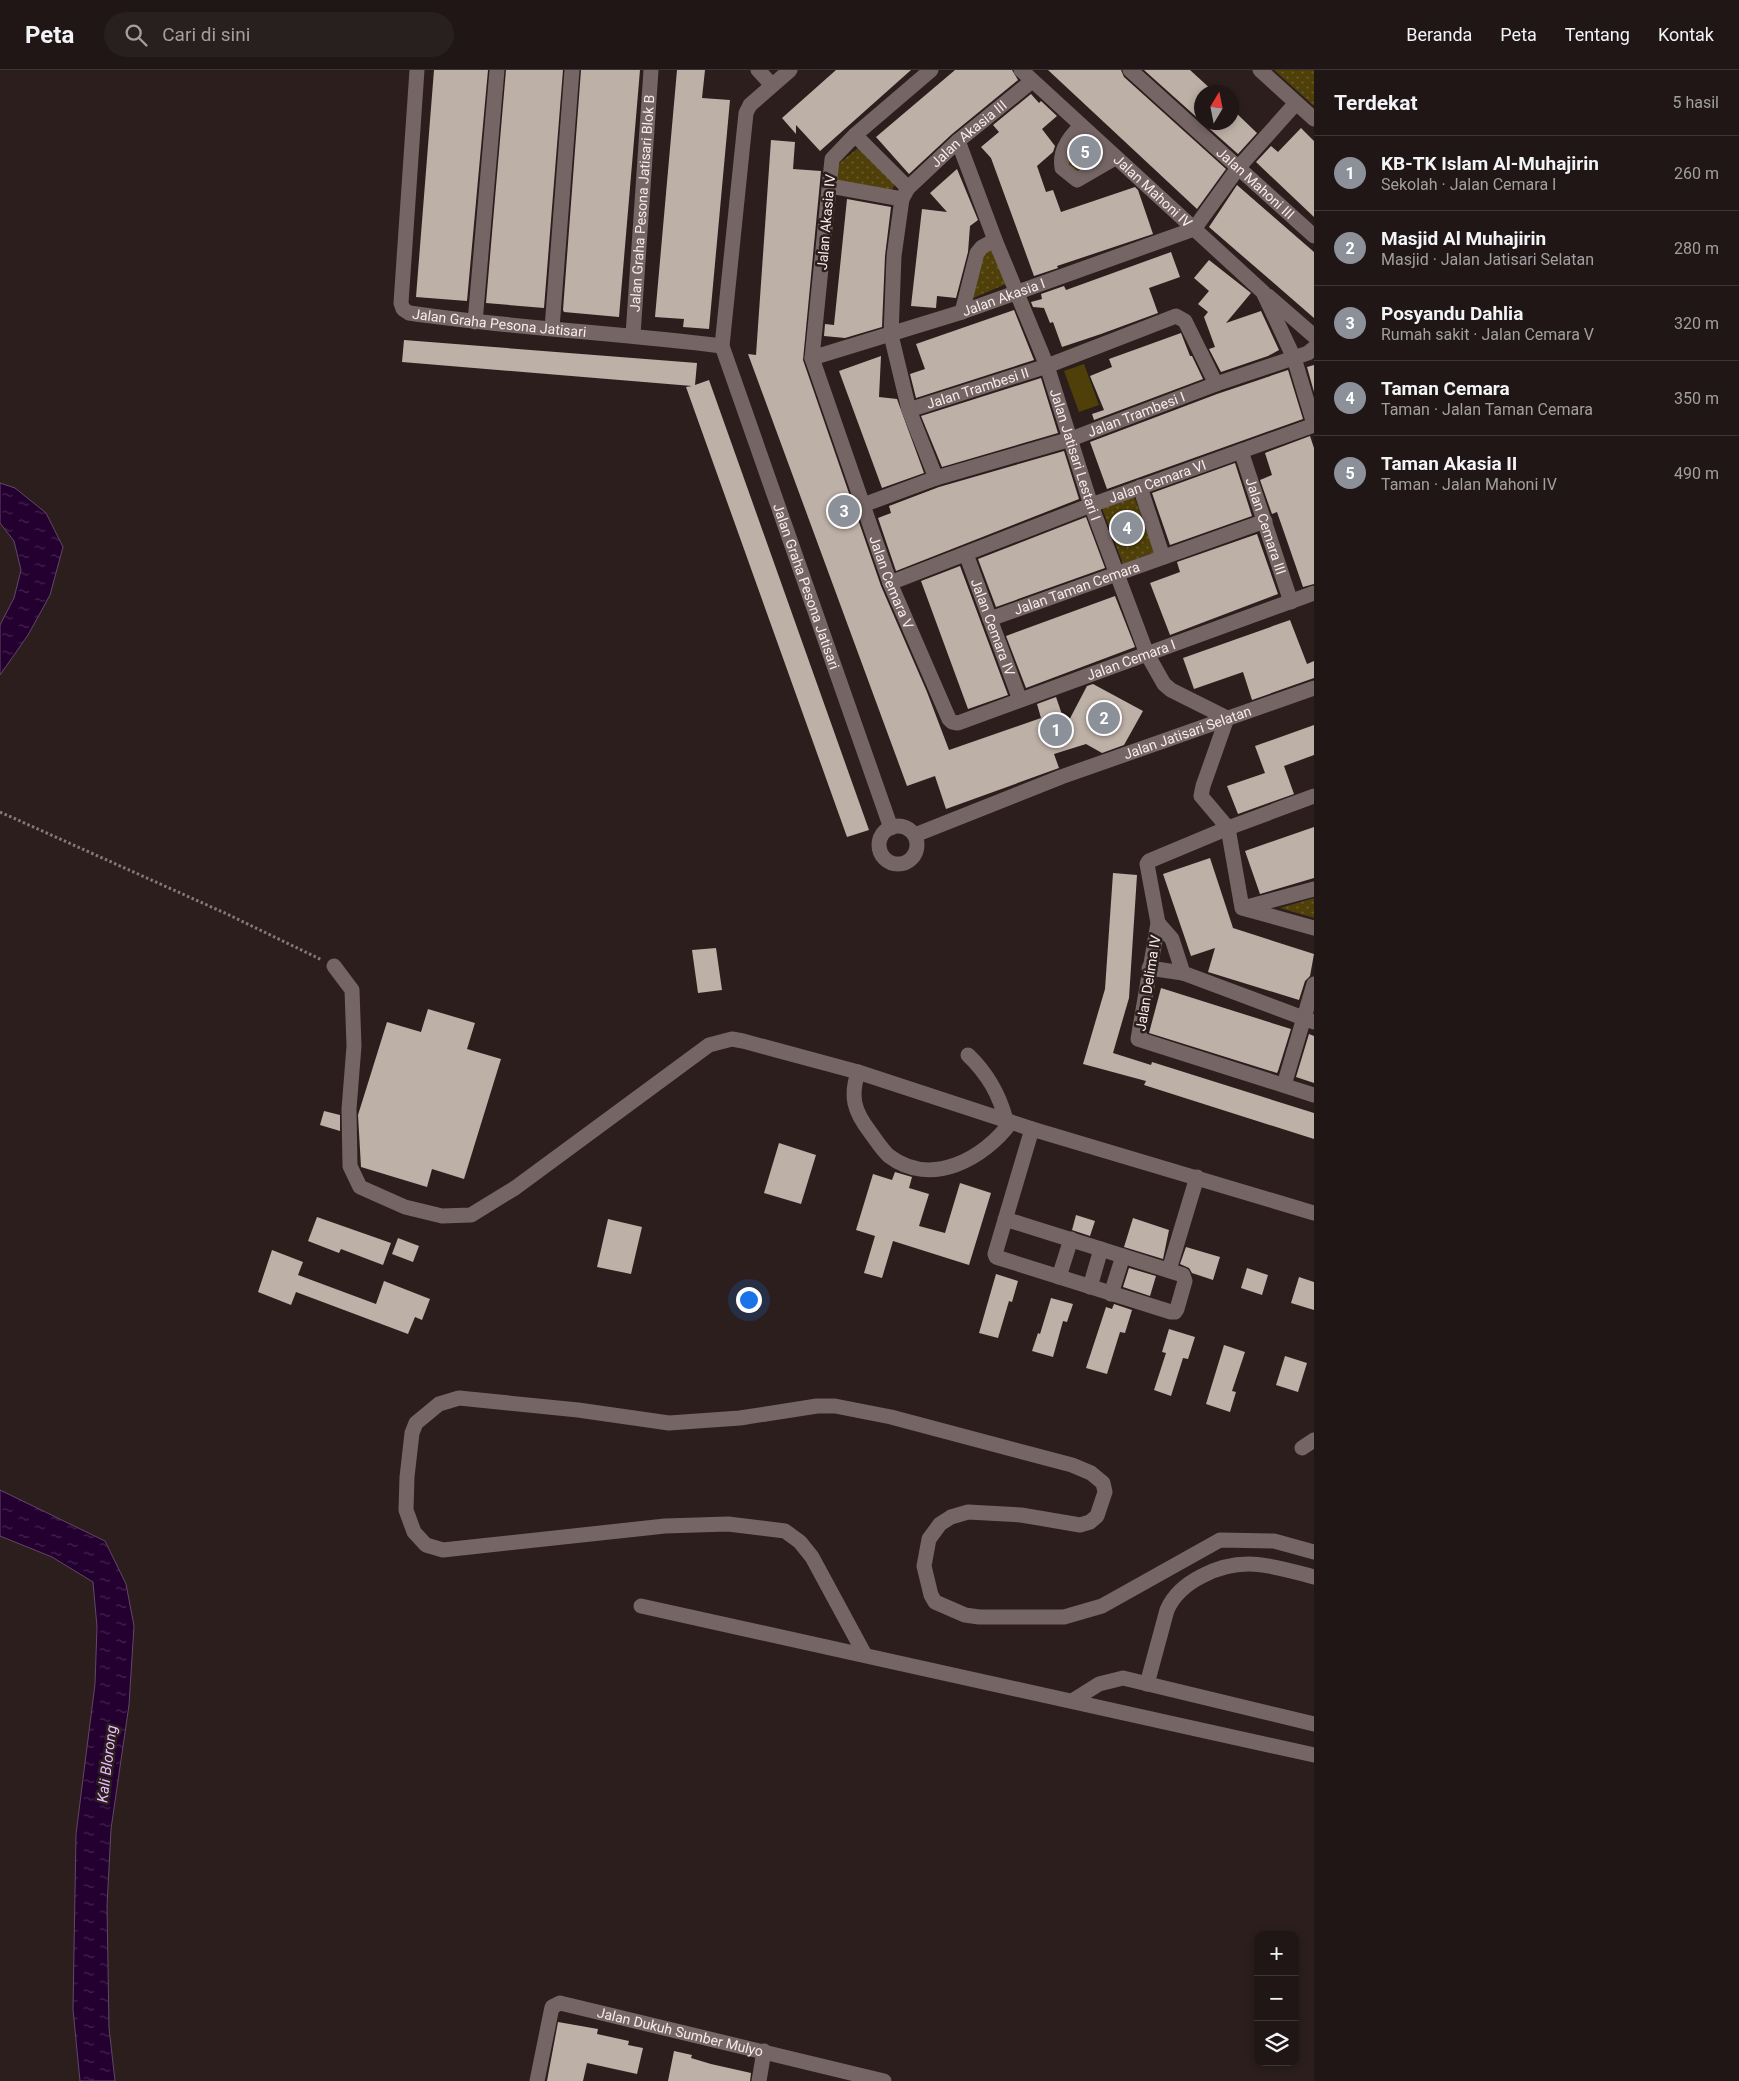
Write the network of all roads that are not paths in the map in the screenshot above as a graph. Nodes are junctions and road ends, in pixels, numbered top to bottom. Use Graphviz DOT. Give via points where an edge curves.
graph roads {
  1 [pos="416,70"];
  2 [pos="497,70"];
  3 [pos="572,70"];
  4 [pos="651,70"];
  5 [pos="758,70"];
  6 [pos="790,70"];
  7 [pos="931,70"];
  8 [pos="1021,70"];
  9 [pos="1130,70"];
  10 [pos="1260,70"];
  11 [pos="1032,81"];
  12 [pos="772,85"];
  13 [pos="1296,103"];
  14 [pos="1314,120"];
  15 [pos="1081,126"];
  16 [pos="855,135"];
  17 [pos="958,140"];
  18 [pos="1116,158"];
  19 [pos="1238,168"];
  20 [pos="830,186"];
  21 [pos="905,193"];
  22 [pos="1194,229"];
  23 [pos="1314,236"];
  24 [pos="995,240"];
  25 [pos="1016,292"];
  26 [pos="1263,292"];
  27 [pos="962,312"];
  28 [pos="475,322"];
  29 [pos="552,328"];
  30 [pos="633,335"];
  31 [pos="891,336"];
  32 [pos="1314,336"];
  33 [pos="722,346"];
  34 [pos="1314,348"];
  35 [pos="812,358"];
  36 [pos="1294,358"];
  37 [pos="1047,366"];
  38 [pos="1216,384"];
  39 [pos="909,410"];
  40 [pos="1314,424"];
  41 [pos="1072,439"];
  42 [pos="1242,451"];
  43 [pos="936,478"];
  44 [pos="1140,487"];
  45 [pos="863,505"];
  46 [pos="1091,505"];
  47 [pos="1264,521"];
  48 [pos="966,554"];
  49 [pos="1163,556"];
  50 [pos="1117,573"];
  51 [pos="890,584"];
  52 [pos="1314,593"];
  53 [pos="1291,602"];
  54 [pos="990,619"];
  55 [pos="1147,654"];
  56 [pos="1314,688"];
  57 [pos="1020,700"];
  58 [pos="1227,718"];
  59 [pos="949,719"];
  60 [pos="1314,796"];
  61 [pos="891,828"];
  62 [pos="1228,828"];
  63 [pos="915,835"];
  64 [pos="1314,889"];
  65 [pos="1242,908"];
  66 [pos="1158,923"];
  67 [pos="1314,928"];
  68 [pos="334,966"];
  69 [pos="1149,968"];
  70 [pos="1183,973"];
  71 [pos="1314,984"];
  72 [pos="1308,1020"];
  73 [pos="968,1055"];
  74 [pos="858,1072"];
  75 [pos="1284,1085"];
  76 [pos="1314,1095"];
  77 [pos="1009,1121"];
  78 [pos="1032,1129"];
  79 [pos="1197,1177"];
  80 [pos="1314,1213"];
  81 [pos="1006,1219"];
  82 [pos="1070,1239"];
  83 [pos="1101,1249"];
  84 [pos="1123,1256"];
  85 [pos="1169,1270"];
  86 [pos="1059,1277"];
  87 [pos="1090,1287"];
  88 [pos="1111,1294"];
  89 [pos="1314,1552"];
  90 [pos="1314,1577"];
  91 [pos="641,1606"];
  92 [pos="865,1655"];
  93 [pos="1147,1684"];
  94 [pos="1072,1701"];
  95 [pos="1314,1724"];
  96 [pos="1314,1755"];
  97 [pos="764,2051"];
  98 [pos="537,2081"];
  99 [pos="759,2081"];
  100 [pos="884,2081"];
  1 -- 28 [label="street, Jalan Graha Pesona Jatisari" via="401,303 403,309 410,313"];
  2 -- 28 [label="street"];
  3 -- 29 [label="street"];
  4 -- 30 [label="street, Jalan Graha Pesona Jatisari Blok B"];
  5 -- 12 [label="street"];
  6 -- 12 [label="street, Jalan Graha Pesona Jatisari"];
  7 -- 16 [label="street, Jalan Akasia IV"];
  8 -- 11 [label="street, Jalan Mahoni IV"];
  9 -- 19 [label="street, Jalan Mahoni III"];
  10 -- 13 [label="street"];
  11 -- 15 [label="street, Jalan Mahoni IV"];
  11 -- 17 [label="street, Jalan Akasia III"];
  12 -- 33 [label="street, Jalan Graha Pesona Jatisari" via="750,105 746,114"];
  13 -- 14 [label="street"];
  13 -- 19 [label="street"];
  15 -- 18 [label="street, Jalan Mahoni IV"];
  15 -- 18 [label="street" via="1068,139 1060,159 1062,168 1077,180"];
  16 -- 20 [label="street, Jalan Akasia IV" via="832,159"];
  16 -- 21 [label="street"];
  17 -- 21 [label="street, Jalan Akasia III"];
  17 -- 24 [label="street, Jalan Jatisari Lestari I"];
  18 -- 22 [label="street, Jalan Mahoni IV"];
  19 -- 22 [label="street"];
  19 -- 23 [label="street, Jalan Mahoni III"];
  20 -- 21 [label="street"];
  20 -- 35 [label="street, Jalan Akasia IV"];
  21 -- 31 [label="street" via="894,256"];
  22 -- 25 [label="street, Jalan Akasia I"];
  22 -- 26 [label="street, Jalan Mahoni IV"];
  24 -- 25 [label="street, Jalan Jatisari Lestari I"];
  24 -- 27 [label="street" via="978,253"];
  25 -- 27 [label="street, Jalan Akasia I"];
  25 -- 37 [label="street, Jalan Jatisari Lestari I"];
  26 -- 32 [label="street, Jalan Mahoni IV"];
  26 -- 36 [label="street, Jalan Mahoni IV"];
  27 -- 31 [label="street, Jalan Akasia I"];
  28 -- 29 [label="street, Jalan Graha Pesona Jatisari"];
  29 -- 30 [label="street, Jalan Graha Pesona Jatisari"];
  30 -- 33 [label="street, Jalan Graha Pesona Jatisari"];
  31 -- 35 [label="street, Jalan Akasia I"];
  31 -- 39 [label="street"];
  33 -- 61 [label="street, Jalan Graha Pesona Jatisari"];
  34 -- 36 [label="street, Jalan Trambesi I"];
  35 -- 45 [label="street, Jalan Cemara V"];
  36 -- 38 [label="street, Jalan Trambesi I"];
  36 -- 40 [label="street, Jalan Mahoni IV"];
  37 -- 38 [label="street, Jalan Trambesi II" via="1179,316 1185,321"];
  37 -- 39 [label="street, Jalan Trambesi II"];
  37 -- 41 [label="street, Jalan Jatisari Lestari I"];
  38 -- 41 [label="street, Jalan Trambesi I"];
  39 -- 43 [label="street"];
  40 -- 42 [label="street, Jalan Cemara VI"];
  41 -- 43 [label="street, Jalan Trambesi I"];
  41 -- 46 [label="street, Jalan Jatisari Lestari I"];
  42 -- 44 [label="street, Jalan Cemara VI"];
  42 -- 47 [label="street, Jalan Cemara III"];
  43 -- 45 [label="street, Jalan Trambesi I"];
  44 -- 46 [label="street, Jalan Cemara VI"];
  44 -- 49 [label="street"];
  45 -- 51 [label="street, Jalan Cemara V"];
  46 -- 48 [label="street, Jalan Cemara VI"];
  46 -- 50 [label="street, Jalan Jatisari Lestari I"];
  47 -- 49 [label="street, Jalan Taman Cemara"];
  47 -- 53 [label="street, Jalan Cemara III"];
  48 -- 51 [label="street, Jalan Cemara VI"];
  48 -- 54 [label="street, Jalan Cemara IV"];
  49 -- 50 [label="street, Jalan Taman Cemara"];
  50 -- 54 [label="street, Jalan Taman Cemara"];
  50 -- 55 [label="street, Jalan Jatisari Lestari I"];
  51 -- 59 [label="street, Jalan Cemara V"];
  52 -- 53 [label="street, Jalan Cemara I"];
  53 -- 55 [label="street, Jalan Cemara I"];
  54 -- 57 [label="street, Jalan Cemara IV"];
  55 -- 57 [label="street, Jalan Cemara I"];
  55 -- 58 [label="street, Jalan Jatisari Lestari I" via="1171,690"];
  56 -- 58 [label="street, Jalan Jatisari Selatan"];
  57 -- 59 [label="street, Jalan Cemara I" via="958,723"];
  58 -- 62 [label="street" via="1201,796"];
  58 -- 63 [label="street, Jalan Jatisari Selatan" via="1061,777"];
  60 -- 62 [label="street"];
  61 -- 63 [label="street" via="904,827"];
  61 -- 63 [label="street" via="882,836 880,849 892,863 905,863 915,854"];
  62 -- 65 [label="street"];
  62 -- 66 [label="street, Jalan Delima IV" via="1149,861"];
  64 -- 65 [label="street"];
  65 -- 67 [label="street"];
  66 -- 69 [label="street, Jalan Delima IV"];
  66 -- 70 [label="street" via="1172,939"];
  68 -- 74 [label="street" via="352,990 354,1046 349,1109 350,1166 360,1187 405,1207 442,1216 471,1215 515,1188 709,1045 732,1039 744,1040"];
  69 -- 70 [label="street"];
  69 -- 75 [label="street, Jalan Delima IV" via="1138,1039"];
  70 -- 72 [label="street"];
  71 -- 72 [label="street"];
  72 -- 75 [label="street"];
  73 -- 77 [label="street" via="993,1085"];
  74 -- 77 [label="street"];
  74 -- 77 [label="street" via="852,1097 867,1128 888,1155 920,1169 946,1169 980,1154 1003,1134"];
  75 -- 76 [label="street"];
  77 -- 78 [label="street"];
  78 -- 79 [label="street"];
  78 -- 81 [label="street"];
  79 -- 80 [label="street"];
  79 -- 85 [label="street"];
  81 -- 82 [label="street"];
  81 -- 86 [label="street" via="996,1257"];
  82 -- 83 [label="street"];
  82 -- 86 [label="street"];
  83 -- 84 [label="street"];
  83 -- 87 [label="street"];
  84 -- 85 [label="street"];
  84 -- 88 [label="street"];
  85 -- 88 [label="street" via="1185,1277 1175,1312"];
  86 -- 87 [label="street"];
  87 -- 88 [label="street"];
  89 -- 92 [label="street" via="1274,1541 1220,1540 1092,1609 1064,1617 964,1615 942,1606 930,1595 924,1566 929,1539 940,1524 968,1512 1021,1515 1080,1525 1090,1522 1101,1508 1105,1492 1103,1483 1072,1465 836,1406 669,1423 459,1398 439,1404 416,1423 412,1433 406,1510 414,1532 426,1545 444,1550 665,1526 728,1524 785,1531 812,1556"];
  90 -- 93 [label="street" via="1252,1563 1218,1567 1189,1582 1167,1610"];
  91 -- 92 [label="street"];
  92 -- 94 [label="street"];
  93 -- 94 [label="street" via="1123,1678 1099,1684"];
  93 -- 95 [label="street"];
  94 -- 96 [label="street"];
  97 -- 98 [label="street, Jalan Dukuh Sumber Mulyo" via="560,2003 552,2007"];
  97 -- 99 [label="street"];
  97 -- 100 [label="street, Jalan Dukuh Sumber Mulyo"];
}
